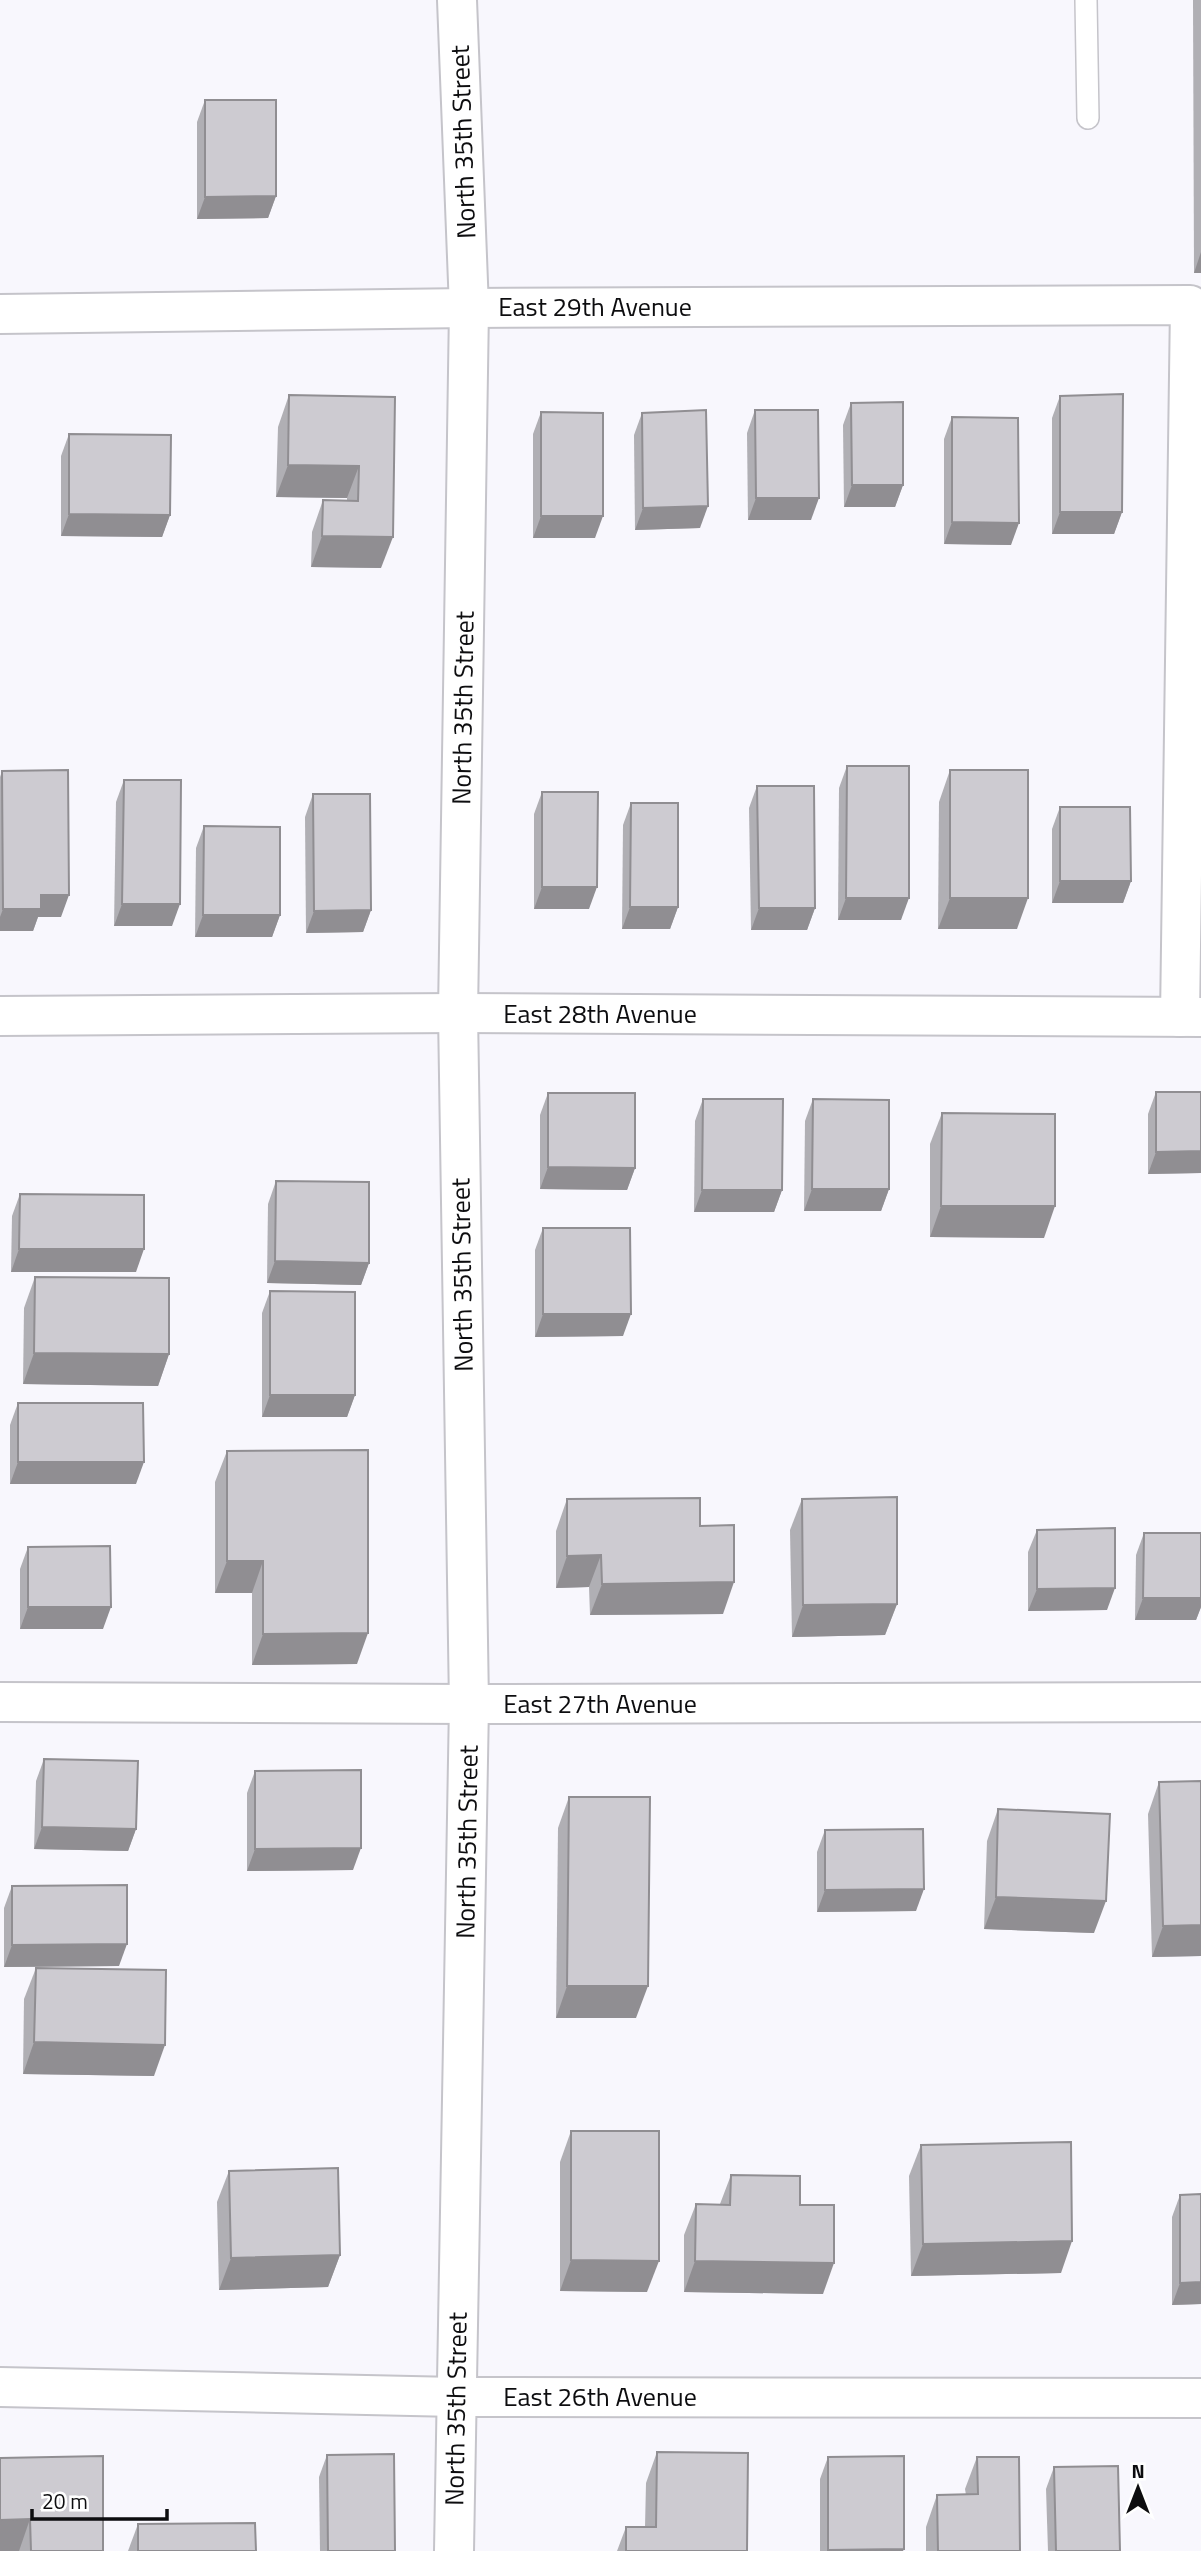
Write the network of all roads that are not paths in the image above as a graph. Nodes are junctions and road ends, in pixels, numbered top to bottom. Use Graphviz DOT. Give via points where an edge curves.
graph roads {
  1 [pos="457,0"];
  2 [pos="1086,0"];
  3 [pos="1088,118"];
  4 [pos="469,308"];
  5 [pos="0,314"];
  6 [pos="1194,324"];
  7 [pos="458,1013"];
  8 [pos="0,1016"];
  9 [pos="1191,1017"];
  10 [pos="0,1702"];
  11 [pos="1201,1702"];
  12 [pos="469,1704"];
  13 [pos="0,2387"];
  14 [pos="456,2397"];
  15 [pos="1201,2398"];
  16 [pos="454,2551"];
  1 -- 4 [label="street, North 35th Street"];
  2 -- 3 [label="lane"];
  4 -- 5 [label="street, East 29th Avenue"];
  4 -- 6 [label="street, East 29th Avenue"];
  4 -- 7 [label="street, North 35th Street"];
  6 -- 9 [label="street"];
  7 -- 8 [label="street, East 28th Avenue"];
  7 -- 9 [label="street, East 28th Avenue"];
  7 -- 12 [label="street, North 35th Street"];
  10 -- 12 [label="street, East 27th Avenue"];
  11 -- 12 [label="street, East 27th Avenue"];
  12 -- 14 [label="street, North 35th Street"];
  13 -- 14 [label="street, East 26th Avenue"];
  14 -- 15 [label="street, East 26th Avenue"];
  14 -- 16 [label="street, North 35th Street"];
}
